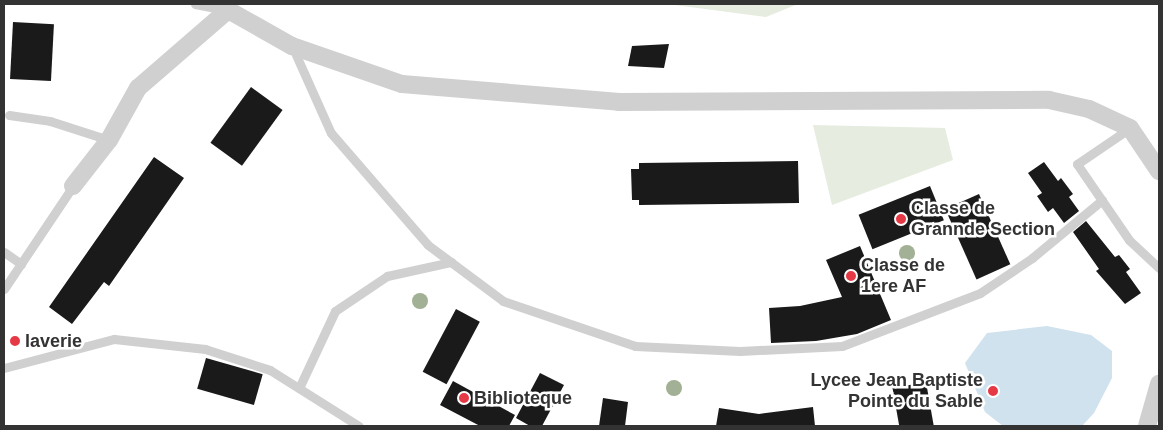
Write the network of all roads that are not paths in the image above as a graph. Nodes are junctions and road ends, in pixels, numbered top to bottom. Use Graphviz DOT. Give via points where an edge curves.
graph roads {
  1 [pos="196,4"];
  2 [pos="228,10"];
  3 [pos="292,46"];
  4 [pos="9,116"];
  5 [pos="1130,128"];
  6 [pos="109,140"];
  7 [pos="1159,172"];
  8 [pos="73,186"];
  9 [pos="1102,200"];
  10 [pos="4,252"];
  11 [pos="451,262"];
  12 [pos="21,264"];
  13 [pos="1159,268"];
  14 [pos="4,289"];
  15 [pos="4,368"];
  16 [pos="1159,384"];
  17 [pos="299,388"];
  18 [pos="360,426"];
  19 [pos="1147,426"];
  1 -- 2 [label="lane"];
  2 -- 3 [label="street"];
  2 -- 6 [label="street" via="138,88"];
  3 -- 5 [label="street" via="402,84 619,102 1049,100 1089,109"];
  3 -- 11 [label="lane" via="331,134 428,245"];
  4 -- 6 [label="lane" via="50,121"];
  5 -- 7 [label="street"];
  5 -- 9 [label="lane" via="1077,164"];
  6 -- 8 [label="street"];
  8 -- 12 [label="lane"];
  9 -- 11 [label="lane" via="1032,258 980,293 842,346 740,351 635,346 502,301"];
  9 -- 13 [label="lane" via="1129,240"];
  10 -- 12 [label="lane"];
  11 -- 17 [label="lane" via="387,276 335,310"];
  12 -- 14 [label="lane"];
  15 -- 17 [label="lane" via="114,339 205,349 270,370"];
  16 -- 19 [label="street"];
  17 -- 18 [label="lane"];
}
